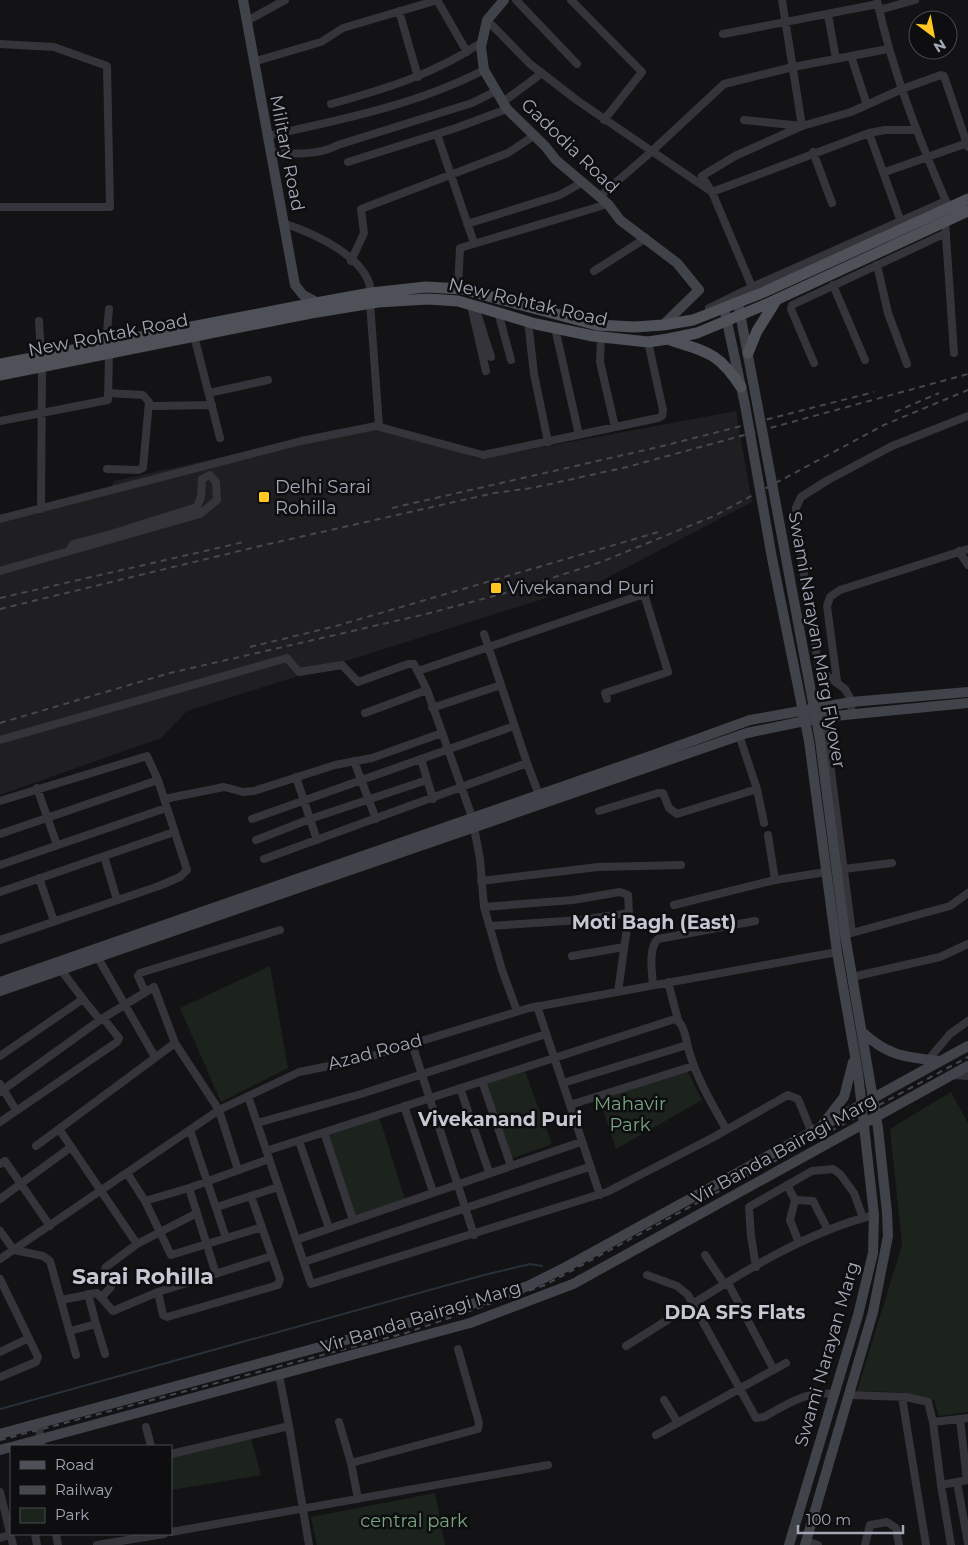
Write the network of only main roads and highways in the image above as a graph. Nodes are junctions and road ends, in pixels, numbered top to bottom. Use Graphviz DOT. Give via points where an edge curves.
graph roads {
  1 [pos="243,0"];
  2 [pos="504,0"];
  3 [pos="968,199"];
  4 [pos="968,211"];
  5 [pos="948,212"];
  6 [pos="371,298"];
  7 [pos="777,299"];
  8 [pos="316,302"];
  9 [pos="738,302"];
  10 [pos="724,308"];
  11 [pos="740,315"];
  12 [pos="726,320"];
  13 [pos="665,323"];
  14 [pos="668,339"];
  15 [pos="108,348"];
  16 [pos="748,353"];
  17 [pos="42,361"];
  18 [pos="0,364"];
  19 [pos="0,374"];
  20 [pos="741,387"];
  21 [pos="968,692"];
  22 [pos="968,703"];
  23 [pos="474,822"];
  24 [pos="826,872"];
  25 [pos="848,934"];
  26 [pos="0,982"];
  27 [pos="0,991"];
  28 [pos="862,1032"];
  29 [pos="968,1046"];
  30 [pos="854,1053"];
  31 [pos="939,1061"];
  32 [pos="968,1066"];
  33 [pos="873,1098"];
  34 [pos="861,1105"];
  35 [pos="876,1116"];
  36 [pos="863,1124"];
  37 [pos="815,1131"];
  38 [pos="0,1433"];
  39 [pos="41,1443"];
  40 [pos="26,1445"];
  41 [pos="806,1543"];
  42 [pos="789,1545"];
  1 -- 8 [label="main road, Military Road" via="295,284"];
  2 -- 13 [label="main road, Gadodia Road" via="487,20 482,42 484,70 505,106 550,155 608,204 620,220 677,263 700,290"];
  3 -- 5 [label="main road, New Rohtak Road"];
  4 -- 5 [label="main road, New Rohtak Road"];
  5 -- 7 [label="main road, New Rohtak Road"];
  5 -- 9 [label="main road, New Rohtak Road"];
  6 -- 8 [label="main road, New Rohtak Road"];
  6 -- 13 [label="main road, New Rohtak Road" via="426,287 458,289 597,325 635,328"];
  6 -- 14 [label="main road, New Rohtak Road" via="458,301 555,328 601,337 648,342"];
  6 -- 15 [label="main road, New Rohtak Road" via="194,336"];
  7 -- 11 [label="main road, New Rohtak Road"];
  7 -- 16 [label="main road"];
  8 -- 15 [label="main road, New Rohtak Road"];
  9 -- 10 [label="main road, New Rohtak Road"];
  9 -- 11 [label="main road"];
  10 -- 12 [label="main road"];
  10 -- 13 [label="main road, New Rohtak Road" via="694,320"];
  11 -- 12 [label="main road, New Rohtak Road"];
  11 -- 16 [label="main road"];
  12 -- 14 [label="main road, New Rohtak Road" via="697,333"];
  12 -- 20 [label="main road"];
  14 -- 20 [label="main road" via="720,360"];
  15 -- 17 [label="main road, New Rohtak Road"];
  16 -- 25 [label="main road, Swami Narayan Marg Flyover, bridge" via="820,740"];
  17 -- 18 [label="main road, New Rohtak Road"];
  17 -- 19 [label="main road, New Rohtak Road"];
  20 -- 24 [label="main road, Swami Narayan Marg Flyover, bridge" via="809,741"];
  21 -- 23 [label="main road" via="851,702 741,722 539,794"];
  22 -- 23 [label="main road" via="824,717 739,735"];
  23 -- 26 [label="main road"];
  23 -- 27 [label="main road"];
  24 -- 30 [label="main road, Swami Narayan Marg"];
  25 -- 28 [label="main road, Swami Narayan Marg"];
  28 -- 31 [label="main road" via="876,1045 898,1056"];
  28 -- 33 [label="main road, Swami Narayan Marg"];
  29 -- 31 [label="main road, Vir Banda Bairagi Marg"];
  30 -- 34 [label="main road, Swami Narayan Marg"];
  30 -- 37 [label="main road" via="844,1097"];
  31 -- 33 [label="main road, Vir Banda Bairagi Marg"];
  32 -- 35 [label="main road, Vir Banda Bairagi Marg"];
  33 -- 34 [label="main road, Vir Banda Bairagi Marg"];
  33 -- 35 [label="main road, Swami Narayan Marg"];
  34 -- 36 [label="main road, Swami Narayan Marg"];
  34 -- 37 [label="main road, Vir Banda Bairagi Marg"];
  35 -- 36 [label="main road, Vir Banda Bairagi Marg"];
  35 -- 41 [label="main road, Swami Narayan Marg" via="888,1236 878,1291"];
  36 -- 39 [label="main road, Vir Banda Bairagi Marg" via="573,1284 470,1323"];
  36 -- 42 [label="main road, Swami Narayan Marg" via="874,1215 873,1253 850,1344"];
  37 -- 38 [label="main road, Vir Banda Bairagi Marg" via="528,1286 369,1335"];
  39 -- 40 [label="main road, Vir Banda Bairagi Marg"];
}
